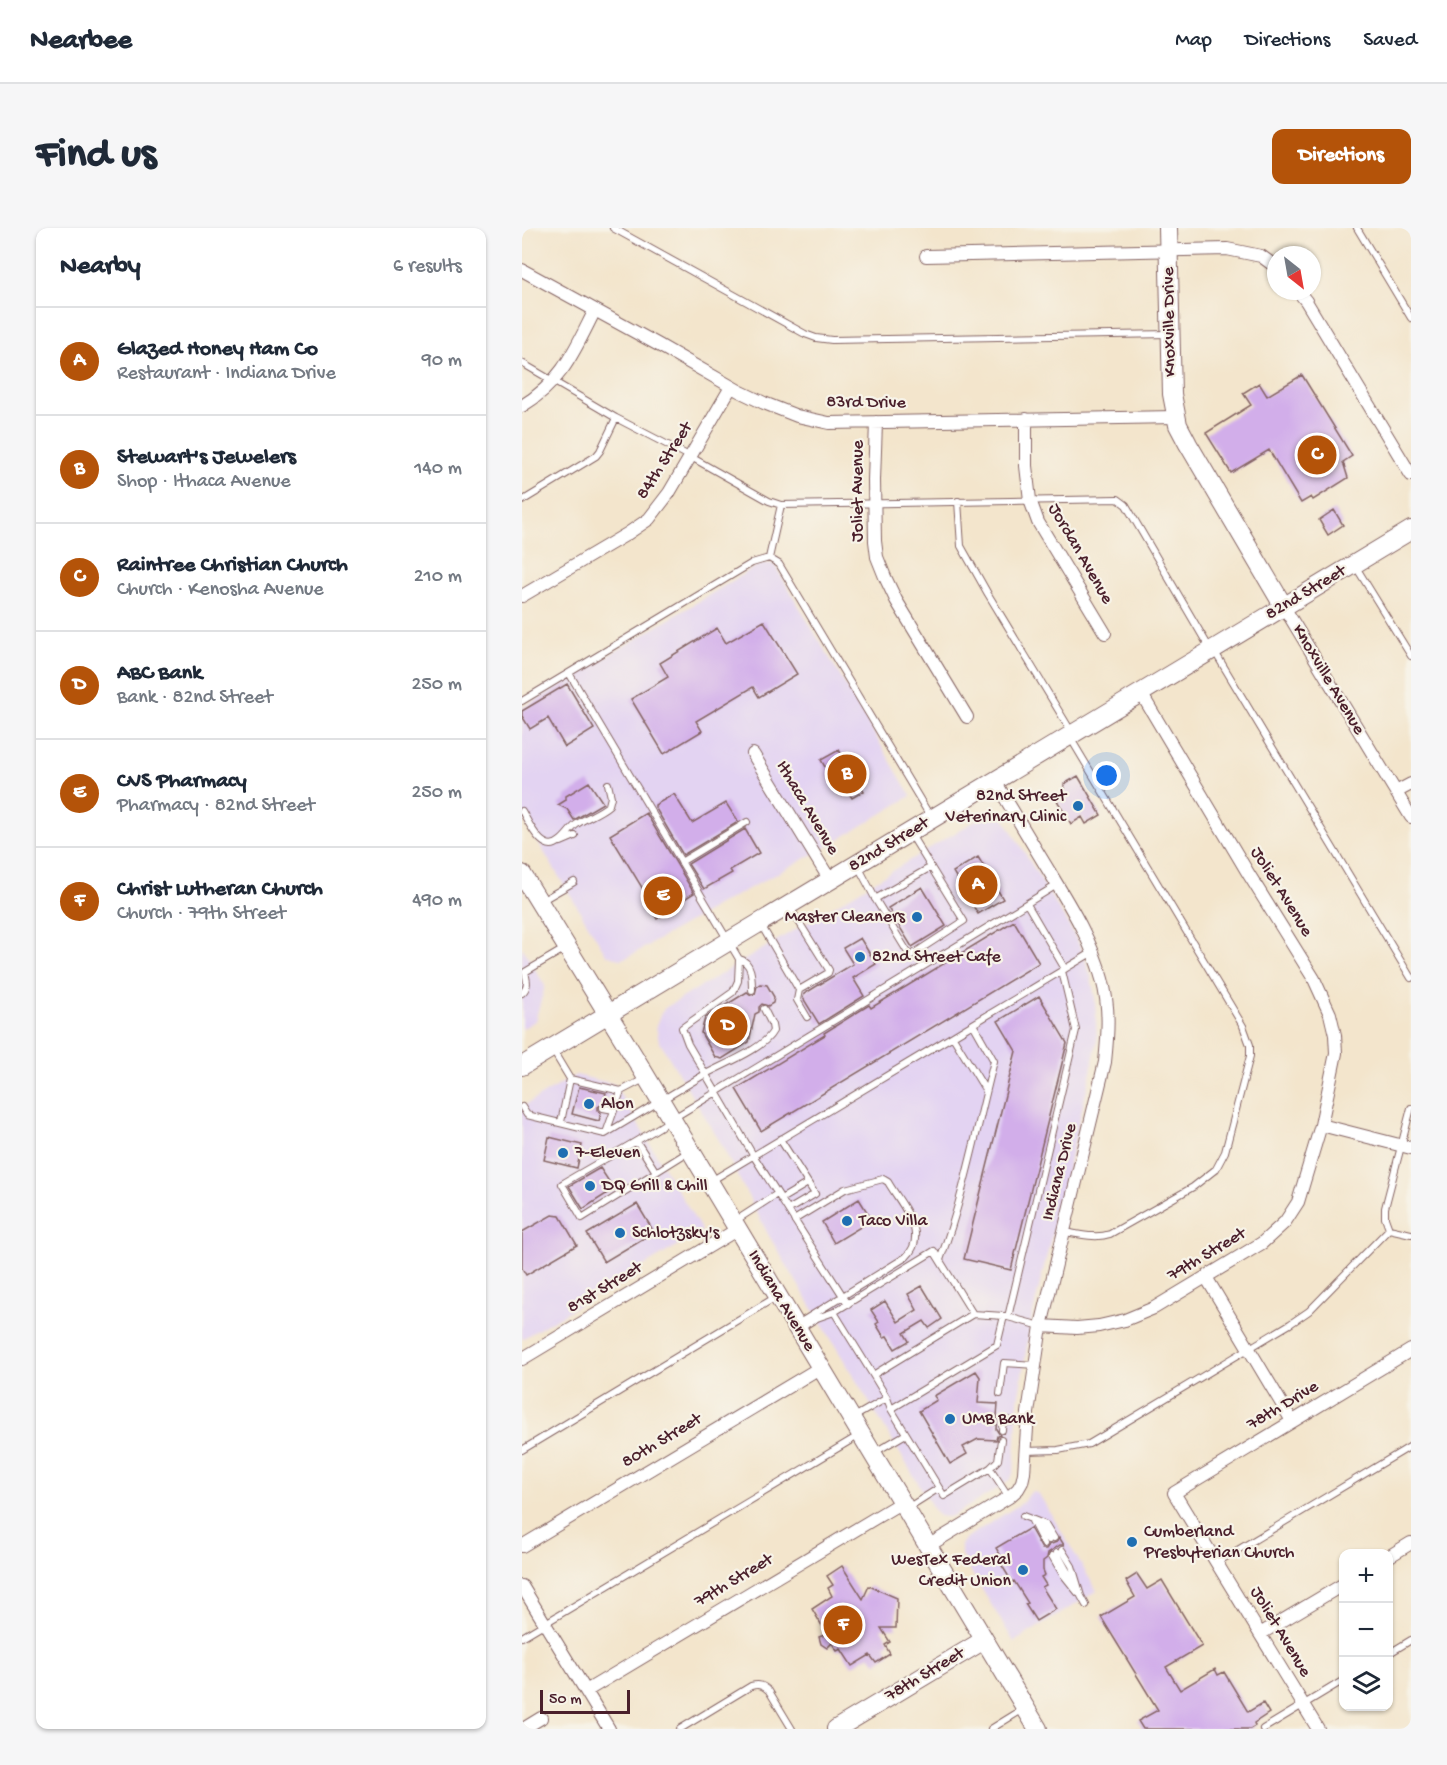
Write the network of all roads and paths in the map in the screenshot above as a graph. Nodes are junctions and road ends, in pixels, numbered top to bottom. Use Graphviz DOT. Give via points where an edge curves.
graph roads {
  1 [pos="613,228"];
  2 [pos="1168,228"];
  3 [pos="1357,228"];
  4 [pos="1168,250"];
  5 [pos="926,256"];
  6 [pos="1267,260"];
  7 [pos="522,270"];
  8 [pos="1305,300"];
  9 [pos="595,310"];
  10 [pos="1411,318"];
  11 [pos="1170,334"];
  12 [pos="522,363"];
  13 [pos="554,381"];
  14 [pos="731,387"];
  15 [pos="522,406"];
  16 [pos="1175,417"];
  17 [pos="616,418"];
  18 [pos="1026,419"];
  19 [pos="876,422"];
  20 [pos="691,457"];
  21 [pos="1411,475"];
  22 [pos="1030,500"];
  23 [pos="522,501"];
  24 [pos="958,501"];
  25 [pos="874,503"];
  26 [pos="781,505"];
  27 [pos="1411,530"];
  28 [pos="769,558"];
  29 [pos="1355,564"];
  30 [pos="522,596"];
  31 [pos="1284,607"];
  32 [pos="1105,633"];
  33 [pos="1212,650"];
  34 [pos="1411,656"];
  35 [pos="569,673"];
  36 [pos="1141,693"];
  37 [pos="522,701"];
  38 [pos="967,717"];
  39 [pos="1071,735"];
  40 [pos="753,754"];
  41 [pos="995,781"];
  42 [pos="608,784"];
  43 [pos="1411,784"];
  44 [pos="1396,792"];
  45 [pos="522,811"];
  46 [pos="1411,817"];
  47 [pos="932,819"];
  48 [pos="747,822"];
  49 [pos="910,832"];
  50 [pos="575,836"];
  51 [pos="558,843"];
  52 [pos="681,862"];
  53 [pos="857,864"];
  54 [pos="931,867"];
  55 [pos="830,880"];
  56 [pos="574,882"];
  57 [pos="1057,885"];
  58 [pos="528,889"];
  59 [pos="875,899"];
  60 [pos="1027,904"];
  61 [pos="789,905"];
  62 [pos="759,923"];
  63 [pos="729,942"];
  64 [pos="566,948"];
  65 [pos="1093,951"];
  66 [pos="739,959"];
  67 [pos="1063,970"];
  68 [pos="1411,978"];
  69 [pos="752,990"];
  70 [pos="799,990"];
  71 [pos="522,993"];
  72 [pos="764,1009"];
  73 [pos="607,1015"];
  74 [pos="807,1017"];
  75 [pos="973,1024"];
  76 [pos="952,1037"];
  77 [pos="552,1048"];
  78 [pos="524,1061"];
  79 [pos="706,1074"];
  80 [pos="647,1078"];
  81 [pos="570,1079"];
  82 [pos="621,1091"];
  83 [pos="986,1091"];
  84 [pos="716,1093"];
  85 [pos="566,1099"];
  86 [pos="660,1100"];
  87 [pos="575,1101"];
  88 [pos="522,1107"];
  89 [pos="603,1107"];
  90 [pos="1411,1108"];
  91 [pos="614,1110"];
  92 [pos="524,1117"];
  93 [pos="672,1119"];
  94 [pos="561,1122"];
  95 [pos="1321,1125"];
  96 [pos="605,1134"];
  97 [pos="780,1139"];
  98 [pos="637,1142"];
  99 [pos="1406,1147"];
  100 [pos="691,1150"];
  101 [pos="753,1155"];
  102 [pos="656,1172"];
  103 [pos="709,1181"];
  104 [pos="808,1183"];
  105 [pos="779,1196"];
  106 [pos="788,1210"];
  107 [pos="794,1220"];
  108 [pos="736,1226"];
  109 [pos="1389,1229"];
  110 [pos="1064,1232"];
  111 [pos="1411,1234"];
  112 [pos="940,1260"];
  113 [pos="1206,1277"];
  114 [pos="778,1296"];
  115 [pos="842,1296"];
  116 [pos="848,1304"];
  117 [pos="834,1312"];
  118 [pos="973,1314"];
  119 [pos="1006,1317"];
  120 [pos="1041,1326"];
  121 [pos="797,1327"];
  122 [pos="1248,1349"];
  123 [pos="1411,1350"];
  124 [pos="522,1359"];
  125 [pos="1035,1365"];
  126 [pos="821,1368"];
  127 [pos="873,1375"];
  128 [pos="1000,1394"];
  129 [pos="887,1398"];
  130 [pos="891,1409"];
  131 [pos="1292,1421"];
  132 [pos="1027,1422"];
  133 [pos="856,1426"];
  134 [pos="1002,1430"];
  135 [pos="906,1434"];
  136 [pos="1001,1440"];
  137 [pos="1411,1446"];
  138 [pos="522,1450"];
  139 [pos="1025,1451"];
  140 [pos="873,1454"];
  141 [pos="990,1468"];
  142 [pos="939,1488"];
  143 [pos="1174,1492"];
  144 [pos="1009,1497"];
  145 [pos="904,1505"];
  146 [pos="1023,1516"];
  147 [pos="1030,1519"];
  148 [pos="1411,1543"];
  149 [pos="522,1546"];
  150 [pos="928,1546"];
  151 [pos="1393,1554"];
  152 [pos="1216,1563"];
  153 [pos="522,1586"];
  154 [pos="1339,1587"];
  155 [pos="1081,1596"];
  156 [pos="1086,1605"];
  157 [pos="545,1624"];
  158 [pos="1260,1634"];
  159 [pos="522,1637"];
  160 [pos="984,1640"];
  161 [pos="1411,1640"];
  162 [pos="1393,1651"];
  163 [pos="1339,1683"];
  164 [pos="586,1691"];
  165 [pos="1302,1704"];
  166 [pos="1025,1708"];
  167 [pos="541,1718"];
  168 [pos="523,1729"];
  169 [pos="609,1729"];
  170 [pos="680,1729"];
  171 [pos="792,1729"];
  172 [pos="836,1729"];
  173 [pos="991,1729"];
  174 [pos="1038,1729"];
  175 [pos="1263,1729"];
  176 [pos="1317,1729"];
  1 -- 11 [label="lane" via="816,338"];
  2 -- 4 [label="main road, Knoxville Drive"];
  3 -- 10 [label="lane"];
  4 -- 5 [label="street"];
  4 -- 6 [label="street" via="1227,249"];
  4 -- 11 [label="main road, Knoxville Drive"];
  7 -- 9 [label="street, 83rd Drive"];
  8 -- 21 [label="street"];
  9 -- 13 [label="street"];
  9 -- 14 [label="street, 83rd Drive"];
  11 -- 16 [label="main road, Knoxville Drive"];
  12 -- 13 [label="lane"];
  13 -- 15 [label="street"];
  13 -- 17 [label="lane"];
  14 -- 19 [label="street, 83rd Drive" via="796,416 829,423"];
  14 -- 20 [label="street, 84th Street"];
  16 -- 18 [label="street, 83rd Drive"];
  16 -- 31 [label="main road, Knoxville Avenue"];
  17 -- 20 [label="lane"];
  17 -- 23 [label="lane" via="596,456"];
  18 -- 19 [label="street, 83rd Drive"];
  18 -- 22 [label="street, Jordan Avenue"];
  19 -- 25 [label="street, Joliet Avenue"];
  20 -- 26 [label="lane"];
  20 -- 30 [label="street, 84th Street" via="649,519"];
  22 -- 24 [label="lane"];
  22 -- 32 [label="street, Jordan Avenue" via="1038,522"];
  22 -- 33 [label="lane" via="1123,502"];
  24 -- 25 [label="lane"];
  24 -- 39 [label="lane" via="961,546"];
  25 -- 26 [label="lane"];
  25 -- 38 [label="street, Joliet Avenue" via="877,557 885,577"];
  26 -- 28 [label="lane"];
  27 -- 29 [label="main road, 82nd Street"];
  28 -- 35 [label="lane" via="752,563"];
  28 -- 47 [label="lane" via="779,564"];
  29 -- 31 [label="main road, 82nd Street"];
  29 -- 34 [label="lane"];
  31 -- 33 [label="main road, 82nd Street"];
  31 -- 44 [label="street, Knoxville Avenue"];
  33 -- 36 [label="main road, 82nd Street"];
  33 -- 68 [label="lane"];
  35 -- 37 [label="lane"];
  35 -- 52 [label="lane"];
  36 -- 39 [label="main road, 82nd Street"];
  36 -- 95 [label="street, Joliet Avenue" via="1327,1006 1336,1053"];
  39 -- 41 [label="main road, 82nd Street"];
  39 -- 110 [label="lane" via="1243,1026 1250,1056 1230,1137 1216,1169 1193,1187 1110,1234"];
  40 -- 55 [label="street, Ithaca Avenue"];
  41 -- 47 [label="main road, 82nd Street"];
  41 -- 57 [label="street, Indiana Drive"];
  42 -- 51 [label="lane" via="609,805 577,824"];
  43 -- 44 [label="street"];
  44 -- 46 [label="street, Knoxville Avenue"];
  45 -- 51 [label="lane" via="544,843"];
  47 -- 49 [label="main road, 82nd Street"];
  48 -- 52 [label="lane"];
  49 -- 53 [label="main road, 82nd Street"];
  49 -- 54 [label="lane"];
  50 -- 51 [label="lane"];
  52 -- 63 [label="lane"];
  53 -- 55 [label="main road, 82nd Street"];
  53 -- 59 [label="lane"];
  54 -- 59 [label="lane"];
  54 -- 59 [label="lane" via="964,921 910,956"];
  55 -- 61 [label="main road, 82nd Street"];
  56 -- 58 [label="lane"];
  57 -- 60 [label="lane"];
  57 -- 65 [label="street, Indiana Drive"];
  58 -- 64 [label="main road, Indiana Avenue"];
  60 -- 67 [label="lane"];
  60 -- 84 [label="lane"];
  61 -- 62 [label="main road, 82nd Street"];
  61 -- 70 [label="lane" via="829,970"];
  62 -- 63 [label="main road, 82nd Street"];
  62 -- 70 [label="lane"];
  63 -- 66 [label="lane"];
  63 -- 73 [label="main road, 82nd Street"];
  64 -- 71 [label="lane" via="525,972 527,985"];
  64 -- 73 [label="main road, Indiana Avenue"];
  65 -- 67 [label="lane"];
  65 -- 110 [label="street, Indiana Drive" via="1103,981 1108,1035"];
  66 -- 69 [label="lane" via="749,966"];
  66 -- 79 [label="lane" via="738,981 732,992 682,1028"];
  67 -- 75 [label="lane"];
  67 -- 119 [label="lane" via="1076,1030"];
  70 -- 74 [label="lane" via="797,1000"];
  72 -- 79 [label="lane" via="772,1024 771,1035"];
  73 -- 77 [label="main road, 82nd Street"];
  73 -- 80 [label="main road, Indiana Avenue"];
  75 -- 76 [label="lane"];
  75 -- 83 [label="lane" via="994,1061"];
  76 -- 83 [label="lane"];
  76 -- 97 [label="lane"];
  77 -- 78 [label="main road, 82nd Street"];
  77 -- 81 [label="lane"];
  79 -- 84 [label="lane"];
  79 -- 86 [label="lane"];
  80 -- 82 [label="lane"];
  80 -- 86 [label="main road, Indiana Avenue"];
  81 -- 82 [label="lane"];
  81 -- 85 [label="lane"];
  82 -- 91 [label="lane"];
  83 -- 112 [label="lane" via="963,1187"];
  84 -- 93 [label="lane"];
  84 -- 101 [label="lane"];
  85 -- 87 [label="lane"];
  85 -- 94 [label="lane"];
  86 -- 93 [label="main road, Indiana Avenue"];
  86 -- 96 [label="lane"];
  88 -- 92 [label="lane"];
  89 -- 91 [label="lane"];
  90 -- 99 [label="lane"];
  91 -- 96 [label="lane"];
  92 -- 94 [label="lane"];
  93 -- 98 [label="lane"];
  93 -- 100 [label="main road, Indiana Avenue"];
  94 -- 96 [label="lane"];
  95 -- 99 [label="street"];
  95 -- 113 [label="street, 79th Street" via="1298,1202 1285,1222 1262,1243"];
  97 -- 101 [label="lane"];
  97 -- 104 [label="lane"];
  98 -- 102 [label="lane"];
  98 -- 102 [label="lane" via="562,1184 582,1218"];
  99 -- 109 [label="lane" via="1385,1208"];
  100 -- 102 [label="lane"];
  100 -- 103 [label="main road, Indiana Avenue"];
  101 -- 103 [label="lane"];
  101 -- 105 [label="lane"];
  103 -- 108 [label="main road, Indiana Avenue"];
  104 -- 105 [label="lane"];
  104 -- 106 [label="lane" via="815,1194"];
  105 -- 106 [label="lane"];
  105 -- 108 [label="lane"];
  106 -- 107 [label="lane"];
  107 -- 115 [label="lane"];
  107 -- 115 [label="lane" via="845,1189 883,1179 888,1182 914,1225 916,1244 906,1257"];
  108 -- 114 [label="main road, Indiana Avenue"];
  108 -- 124 [label="street, 81st Street"];
  109 -- 111 [label="lane"];
  109 -- 122 [label="lane" via="1309,1311"];
  110 -- 120 [label="street, Indiana Drive"];
  112 -- 116 [label="lane" via="934,1251"];
  112 -- 118 [label="lane"];
  113 -- 120 [label="street, 79th Street" via="1125,1320 1077,1328"];
  113 -- 122 [label="street"];
  114 -- 121 [label="main road, Indiana Avenue"];
  114 -- 138 [label="lane"];
  115 -- 116 [label="lane"];
  115 -- 121 [label="lane"];
  116 -- 117 [label="lane"];
  117 -- 121 [label="lane"];
  117 -- 127 [label="lane"];
  118 -- 119 [label="lane"];
  118 -- 127 [label="lane"];
  119 -- 120 [label="lane"];
  119 -- 130 [label="lane" via="997,1345"];
  120 -- 125 [label="street, Indiana Drive"];
  121 -- 126 [label="main road, Indiana Avenue"];
  122 -- 131 [label="street"];
  122 -- 139 [label="lane" via="1089,1444"];
  123 -- 131 [label="street, 78th Drive"];
  125 -- 128 [label="lane" via="1004,1363"];
  125 -- 132 [label="street, Indiana Drive"];
  126 -- 133 [label="main road, Indiana Avenue"];
  126 -- 149 [label="street, 80th Street"];
  127 -- 129 [label="lane"];
  129 -- 130 [label="lane"];
  129 -- 133 [label="lane"];
  130 -- 135 [label="lane"];
  131 -- 143 [label="street, 78th Drive"];
  132 -- 134 [label="lane" via="1003,1420"];
  132 -- 139 [label="street, Indiana Drive"];
  133 -- 140 [label="main road, Indiana Avenue"];
  133 -- 157 [label="lane"];
  135 -- 140 [label="lane"];
  135 -- 142 [label="lane"];
  136 -- 141 [label="lane" via="998,1460"];
  137 -- 152 [label="lane"];
  139 -- 144 [label="street, Indiana Drive" via="1022,1482"];
  140 -- 145 [label="main road, Indiana Avenue"];
  141 -- 142 [label="lane" via="944,1497"];
  141 -- 144 [label="lane"];
  142 -- 145 [label="lane"];
  143 -- 152 [label="street, Joliet Avenue"];
  144 -- 150 [label="street, Indiana Drive"];
  145 -- 150 [label="main road, Indiana Avenue"];
  145 -- 164 [label="street, 79th Street"];
  146 -- 147 [label="lane"];
  147 -- 147 [label="lane" via="1046,1525 1049,1541"];
  148 -- 151 [label="street"];
  150 -- 160 [label="main road, Indiana Avenue"];
  152 -- 158 [label="street, Joliet Avenue"];
  153 -- 157 [label="street"];
  154 -- 158 [label="street"];
  155 -- 155 [label="lane" via="1071,1566 1057,1553 1062,1573"];
  155 -- 156 [label="lane"];
  157 -- 159 [label="lane"];
  157 -- 164 [label="street"];
  158 -- 165 [label="street, Joliet Avenue"];
  160 -- 166 [label="main road, Indiana Avenue"];
  160 -- 172 [label="main road, 78th Street"];
  161 -- 162 [label="lane"];
  163 -- 165 [label="lane"];
  164 -- 169 [label="street"];
  165 -- 175 [label="lane"];
  165 -- 176 [label="street, Joliet Avenue"];
  166 -- 173 [label="lane"];
  166 -- 174 [label="main road, Indiana Avenue"];
  167 -- 168 [label="street"];
  170 -- 171 [label="lane" via="756,1685 766,1687"];
}
